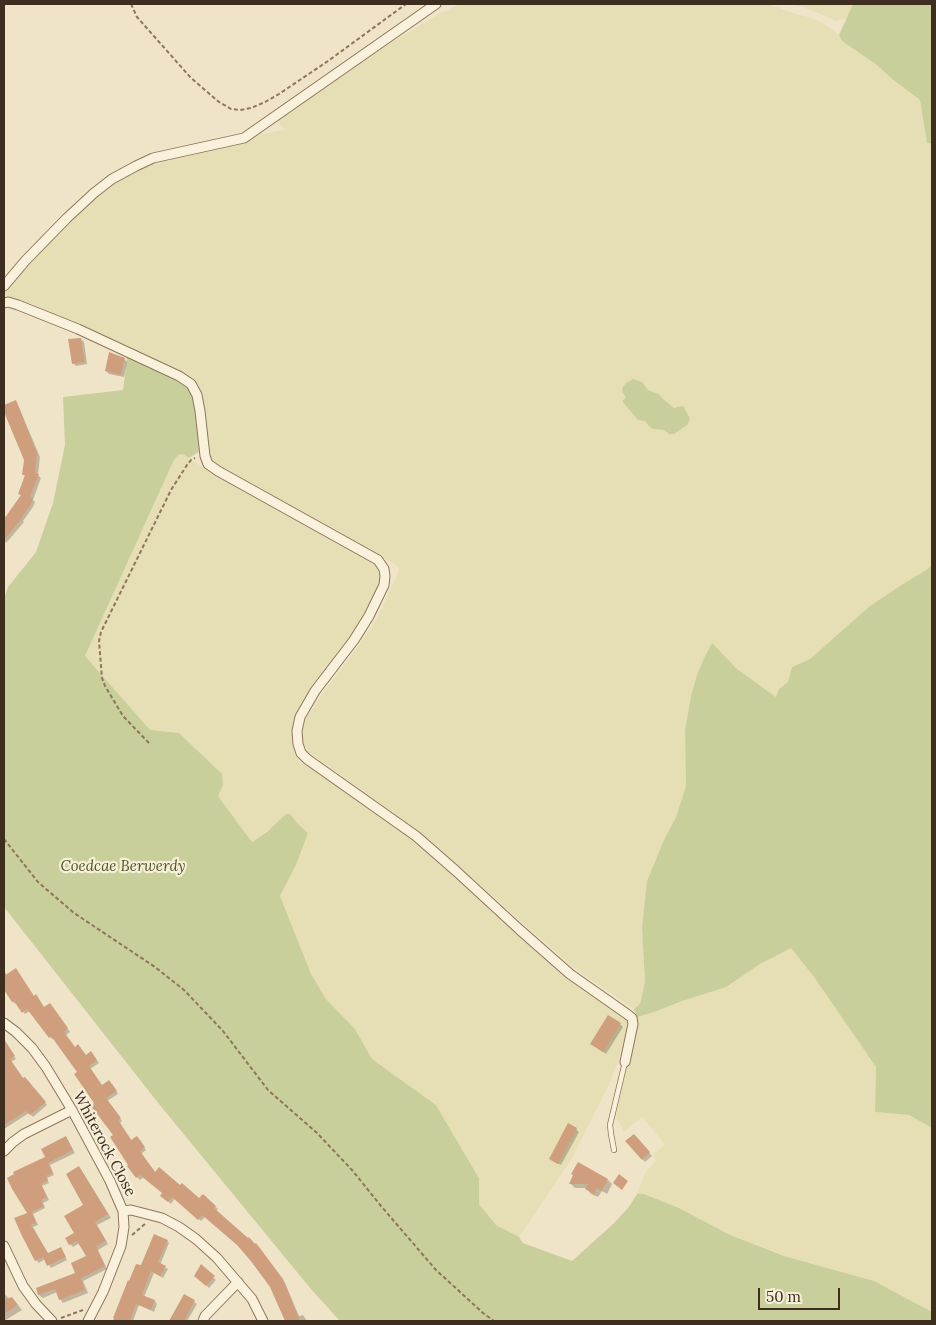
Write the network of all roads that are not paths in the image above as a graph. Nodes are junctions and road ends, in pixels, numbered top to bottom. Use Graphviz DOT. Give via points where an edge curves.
graph roads {
  1 [pos="436,4"];
  2 [pos="4,286"];
  3 [pos="5,302"];
  4 [pos="4,1023"];
  5 [pos="625,1062"];
  6 [pos="72,1110"];
  7 [pos="614,1150"];
  8 [pos="4,1151"];
  9 [pos="123,1211"];
  10 [pos="4,1246"];
  11 [pos="238,1282"];
  12 [pos="52,1321"];
  13 [pos="88,1321"];
  14 [pos="203,1321"];
  15 [pos="263,1321"];
  1 -- 2 [label="street" via="244,138 153,158 112,179 67,218"];
  3 -- 5 [label="street" via="78,329 191,384 199,403 208,464 378,560 384,569 384,585 354,640 315,690 300,717 297,731 301,754 416,836 570,974 628,1014 633,1024"];
  4 -- 6 [label="street, Whiterock Close" via="41,1060"];
  5 -- 7 [label="lane" via="610,1125"];
  6 -- 8 [label="street" via="24,1134"];
  6 -- 9 [label="street, Whiterock Close"];
  9 -- 11 [label="street" via="154,1216 179,1227 217,1258"];
  9 -- 13 [label="street, Whiterock Close" via="121,1246"];
  10 -- 12 [label="street" via="23,1286"];
  11 -- 14 [label="street"];
  11 -- 15 [label="street" via="252,1299"];
}
